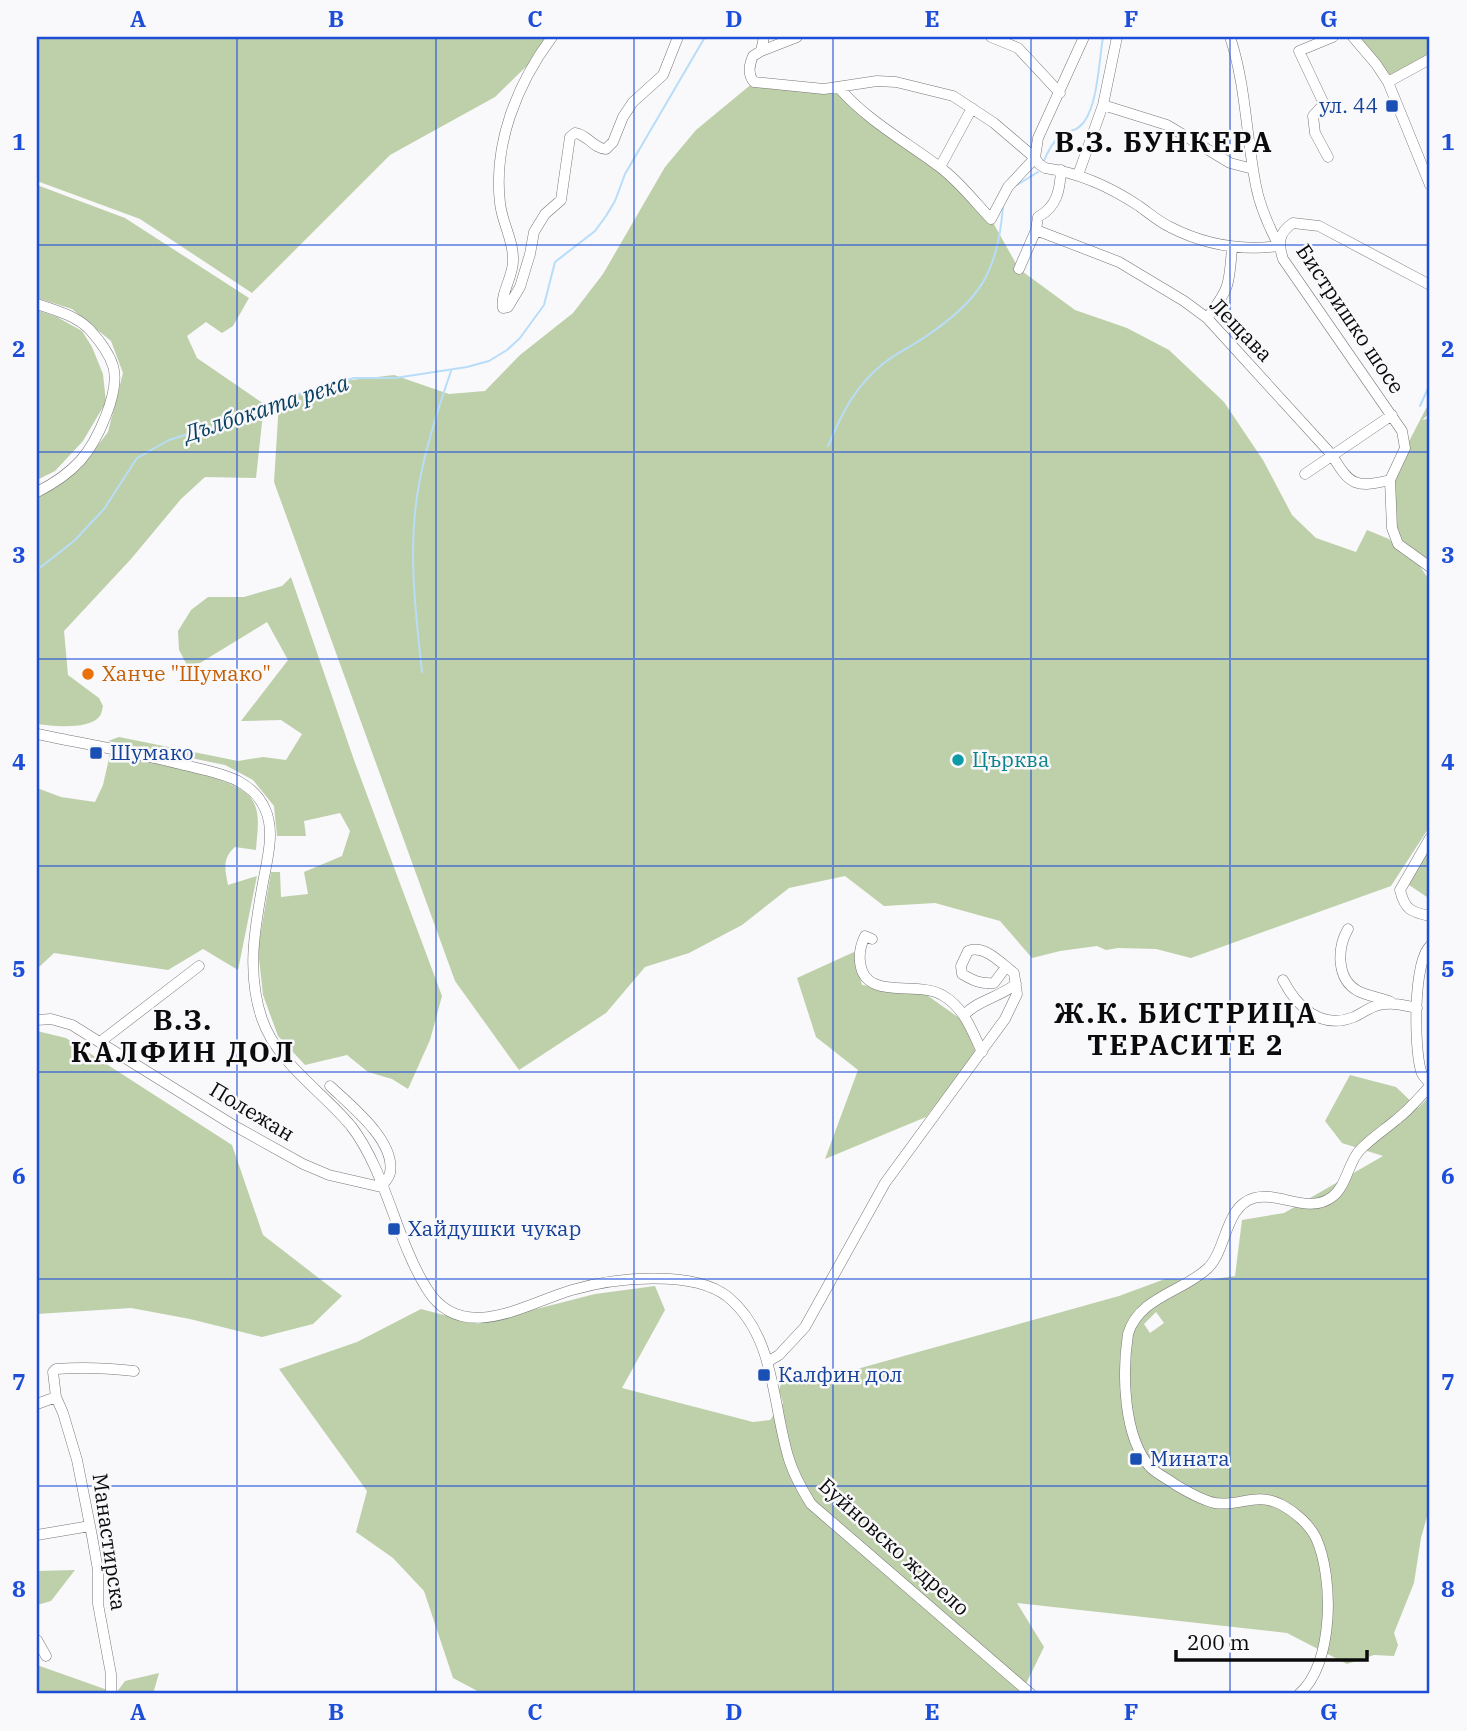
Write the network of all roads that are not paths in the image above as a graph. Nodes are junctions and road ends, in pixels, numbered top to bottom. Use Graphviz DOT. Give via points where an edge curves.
graph roads {
  1 [pos="552,37"];
  2 [pos="678,37"];
  3 [pos="764,37"];
  4 [pos="797,37"];
  5 [pos="991,37"];
  6 [pos="1084,37"];
  7 [pos="1117,37"];
  8 [pos="1230,37"];
  9 [pos="1333,37"];
  10 [pos="1353,37"];
  11 [pos="761,51"];
  12 [pos="1430,59"];
  13 [pos="1388,82"];
  14 [pos="839,88"];
  15 [pos="1060,93"];
  16 [pos="1103,105"];
  17 [pos="972,108"];
  18 [pos="1328,157"];
  19 [pos="1035,158"];
  20 [pos="940,167"];
  21 [pos="1253,169"];
  22 [pos="1061,170"];
  23 [pos="1078,175"];
  24 [pos="1430,185"];
  25 [pos="1036,230"];
  26 [pos="1279,246"];
  27 [pos="1232,248"];
  28 [pos="1019,268"];
  29 [pos="1430,285"];
  30 [pos="37,304"];
  31 [pos="1207,318"];
  32 [pos="1392,415"];
  33 [pos="1332,455"];
  34 [pos="1305,474"];
  35 [pos="1390,480"];
  36 [pos="37,492"];
  37 [pos="1430,567"];
  38 [pos="37,734"];
  39 [pos="1430,838"];
  40 [pos="1430,916"];
  41 [pos="1348,929"];
  42 [pos="872,939"];
  43 [pos="1430,946"];
  44 [pos="199,966"];
  45 [pos="1006,967"];
  46 [pos="1283,980"];
  47 [pos="1016,984"];
  48 [pos="1396,1003"];
  49 [pos="1417,1008"];
  50 [pos="964,1015"];
  51 [pos="37,1020"];
  52 [pos="100,1042"];
  53 [pos="982,1052"];
  54 [pos="1430,1085"];
  55 [pos="330,1086"];
  56 [pos="381,1187"];
  57 [pos="767,1363"];
  58 [pos="134,1371"];
  59 [pos="56,1397"];
  60 [pos="37,1404"];
  61 [pos="90,1526"];
  62 [pos="37,1535"];
  63 [pos="37,1640"];
  64 [pos="46,1656"];
  65 [pos="111,1694"];
  66 [pos="1031,1694"];
  67 [pos="1299,1694"];
  1 -- 2 [label="street" via="515,100 504,135 500,208 513,260 503,307 508,307 520,287 534,232 561,200 570,137 580,134 606,149 633,102 663,75"];
  3 -- 11 [label="street"];
  4 -- 11 [label="street"];
  5 -- 15 [label="street" via="1018,48"];
  6 -- 15 [label="street"];
  7 -- 16 [label="street"];
  8 -- 21 [label="street"];
  9 -- 18 [label="street" via="1299,51 1324,104 1313,116 1313,126"];
  10 -- 13 [label="street"];
  11 -- 14 [label="street" via="750,62 754,82"];
  12 -- 13 [label="street"];
  13 -- 24 [label="street"];
  14 -- 17 [label="street" via="877,80 896,82 953,96"];
  14 -- 20 [label="street" via="855,106"];
  15 -- 19 [label="street" via="1038,138"];
  16 -- 21 [label="street" via="1167,125 1230,163"];
  16 -- 23 [label="street"];
  17 -- 19 [label="street"];
  17 -- 20 [label="street"];
  19 -- 20 [label="street" via="1008,187 991,219"];
  19 -- 22 [label="street" via="1045,168"];
  21 -- 26 [label="street" via="1266,221"];
  22 -- 23 [label="street"];
  22 -- 25 [label="street" via="1053,207 1038,217"];
  23 -- 27 [label="street" via="1099,182 1168,227"];
  25 -- 28 [label="street"];
  25 -- 31 [label="street, Лещава" via="1119,262"];
  26 -- 27 [label="street"];
  26 -- 29 [label="street, Бистришко шосе" via="1293,223 1309,223"];
  26 -- 32 [label="street, Бистришко шосе" via="1309,300"];
  27 -- 31 [label="street" via="1226,293"];
  30 -- 36 [label="street" via="88,328 106,350 115,379 110,405 82,459"];
  31 -- 33 [label="street, Лещава"];
  32 -- 33 [label="street"];
  32 -- 35 [label="street, Бистришко шосе" via="1405,448"];
  33 -- 34 [label="street"];
  33 -- 35 [label="street, Лещава" via="1352,482 1364,486"];
  35 -- 37 [label="street, Бистришко шосе" via="1392,528 1398,544"];
  38 -- 56 [label="street, Буйновско ждрело" via="223,775 257,796 267,811 270,828 253,939 254,990 263,1024 289,1063 363,1143"];
  39 -- 40 [label="street" via="1400,890 1403,902 1414,912"];
  41 -- 48 [label="street" via="1340,953 1348,981 1356,990"];
  42 -- 50 [label="street" via="865,936 860,956 864,976 871,984 936,991"];
  43 -- 49 [label="street" via="1422,960"];
  44 -- 52 [label="street"];
  45 -- 45 [label="street" via="994,983 983,984 962,974 961,966 968,951 977,948"];
  45 -- 47 [label="street" via="1014,973"];
  46 -- 48 [label="street" via="1302,1009 1330,1020"];
  47 -- 50 [label="street" via="973,1005"];
  47 -- 53 [label="street" via="1017,994 1005,1019"];
  48 -- 49 [label="street"];
  49 -- 54 [label="street" via="1421,1074"];
  50 -- 53 [label="street"];
  51 -- 52 [label="street, Полежан" via="72,1025"];
  52 -- 56 [label="street, Полежан" via="303,1164"];
  53 -- 57 [label="street" via="886,1183 805,1327"];
  54 -- 67 [label="street" via="1359,1152 1331,1198 1292,1203 1267,1197 1242,1204 1211,1265 1145,1308 1128,1334 1130,1431 1152,1469 1216,1503 1266,1498 1304,1521 1316,1538 1324,1571 1327,1626 1318,1668"];
  55 -- 56 [label="street" via="386,1145 390,1174"];
  56 -- 57 [label="street, Буйновско ждрело" via="424,1285 447,1309 487,1318 592,1286 686,1281 726,1296 744,1314 758,1335"];
  57 -- 66 [label="street, Буйновско ждрело" via="788,1455 811,1504"];
  58 -- 59 [label="street" via="54,1370"];
  59 -- 60 [label="street"];
  59 -- 61 [label="street, Манастирска" via="77,1460"];
  61 -- 62 [label="street"];
  61 -- 65 [label="street, Манастирска"];
  63 -- 64 [label="street"];
}
